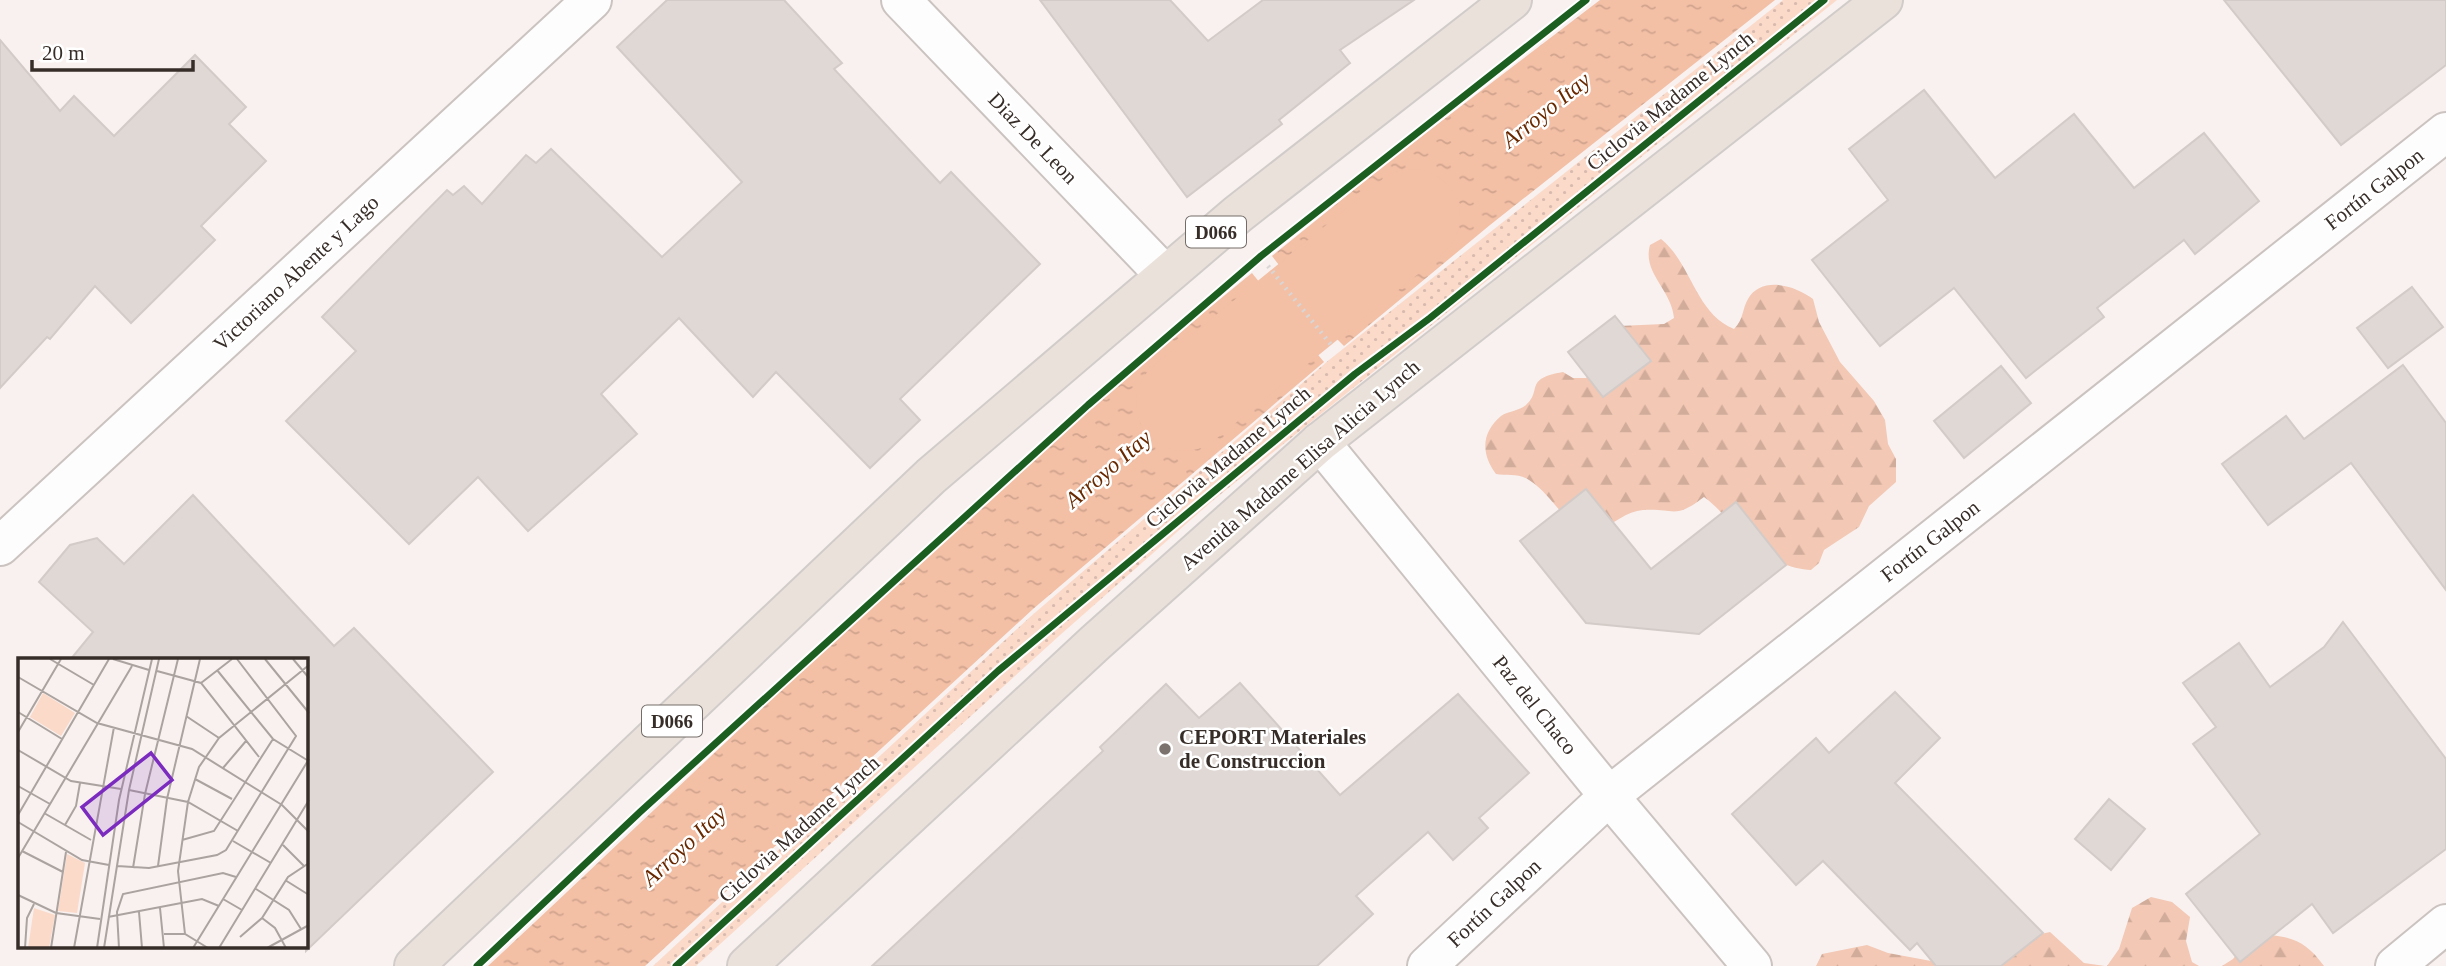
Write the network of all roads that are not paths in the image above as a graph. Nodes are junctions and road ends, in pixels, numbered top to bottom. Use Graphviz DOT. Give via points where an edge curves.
graph roads {
  1 [pos="592,0"];
  2 [pos="901,0"];
  3 [pos="1512,0"];
  4 [pos="1883,0"];
  5 [pos="2446,132"];
  6 [pos="1165,275"];
  7 [pos="1320,442"];
  8 [pos="0,546"];
  9 [pos="1609,796"];
  10 [pos="2446,924"];
  11 [pos="414,966"];
  12 [pos="747,966"];
  13 [pos="1427,966"];
  14 [pos="1752,966"];
  15 [pos="2395,966"];
  1 -- 8 [label="street, Victoriano Abente y Lago"];
  2 -- 6 [label="street, Diaz De Leon"];
  3 -- 6 [label="highway, D066"];
  4 -- 7 [label="highway, Avenida Madame Elisa Alicia Lynch"];
  5 -- 9 [label="street, Fortín Galpon"];
  6 -- 11 [label="highway, D066" via="931,476"];
  7 -- 9 [label="street, Paz del Chaco"];
  7 -- 12 [label="highway, Avenida Madame Elisa Alicia Lynch" via="1095,643"];
  9 -- 13 [label="street, Fortín Galpon"];
  9 -- 14 [label="street, Paz del Chaco"];
  10 -- 15 [label="street"];
}
